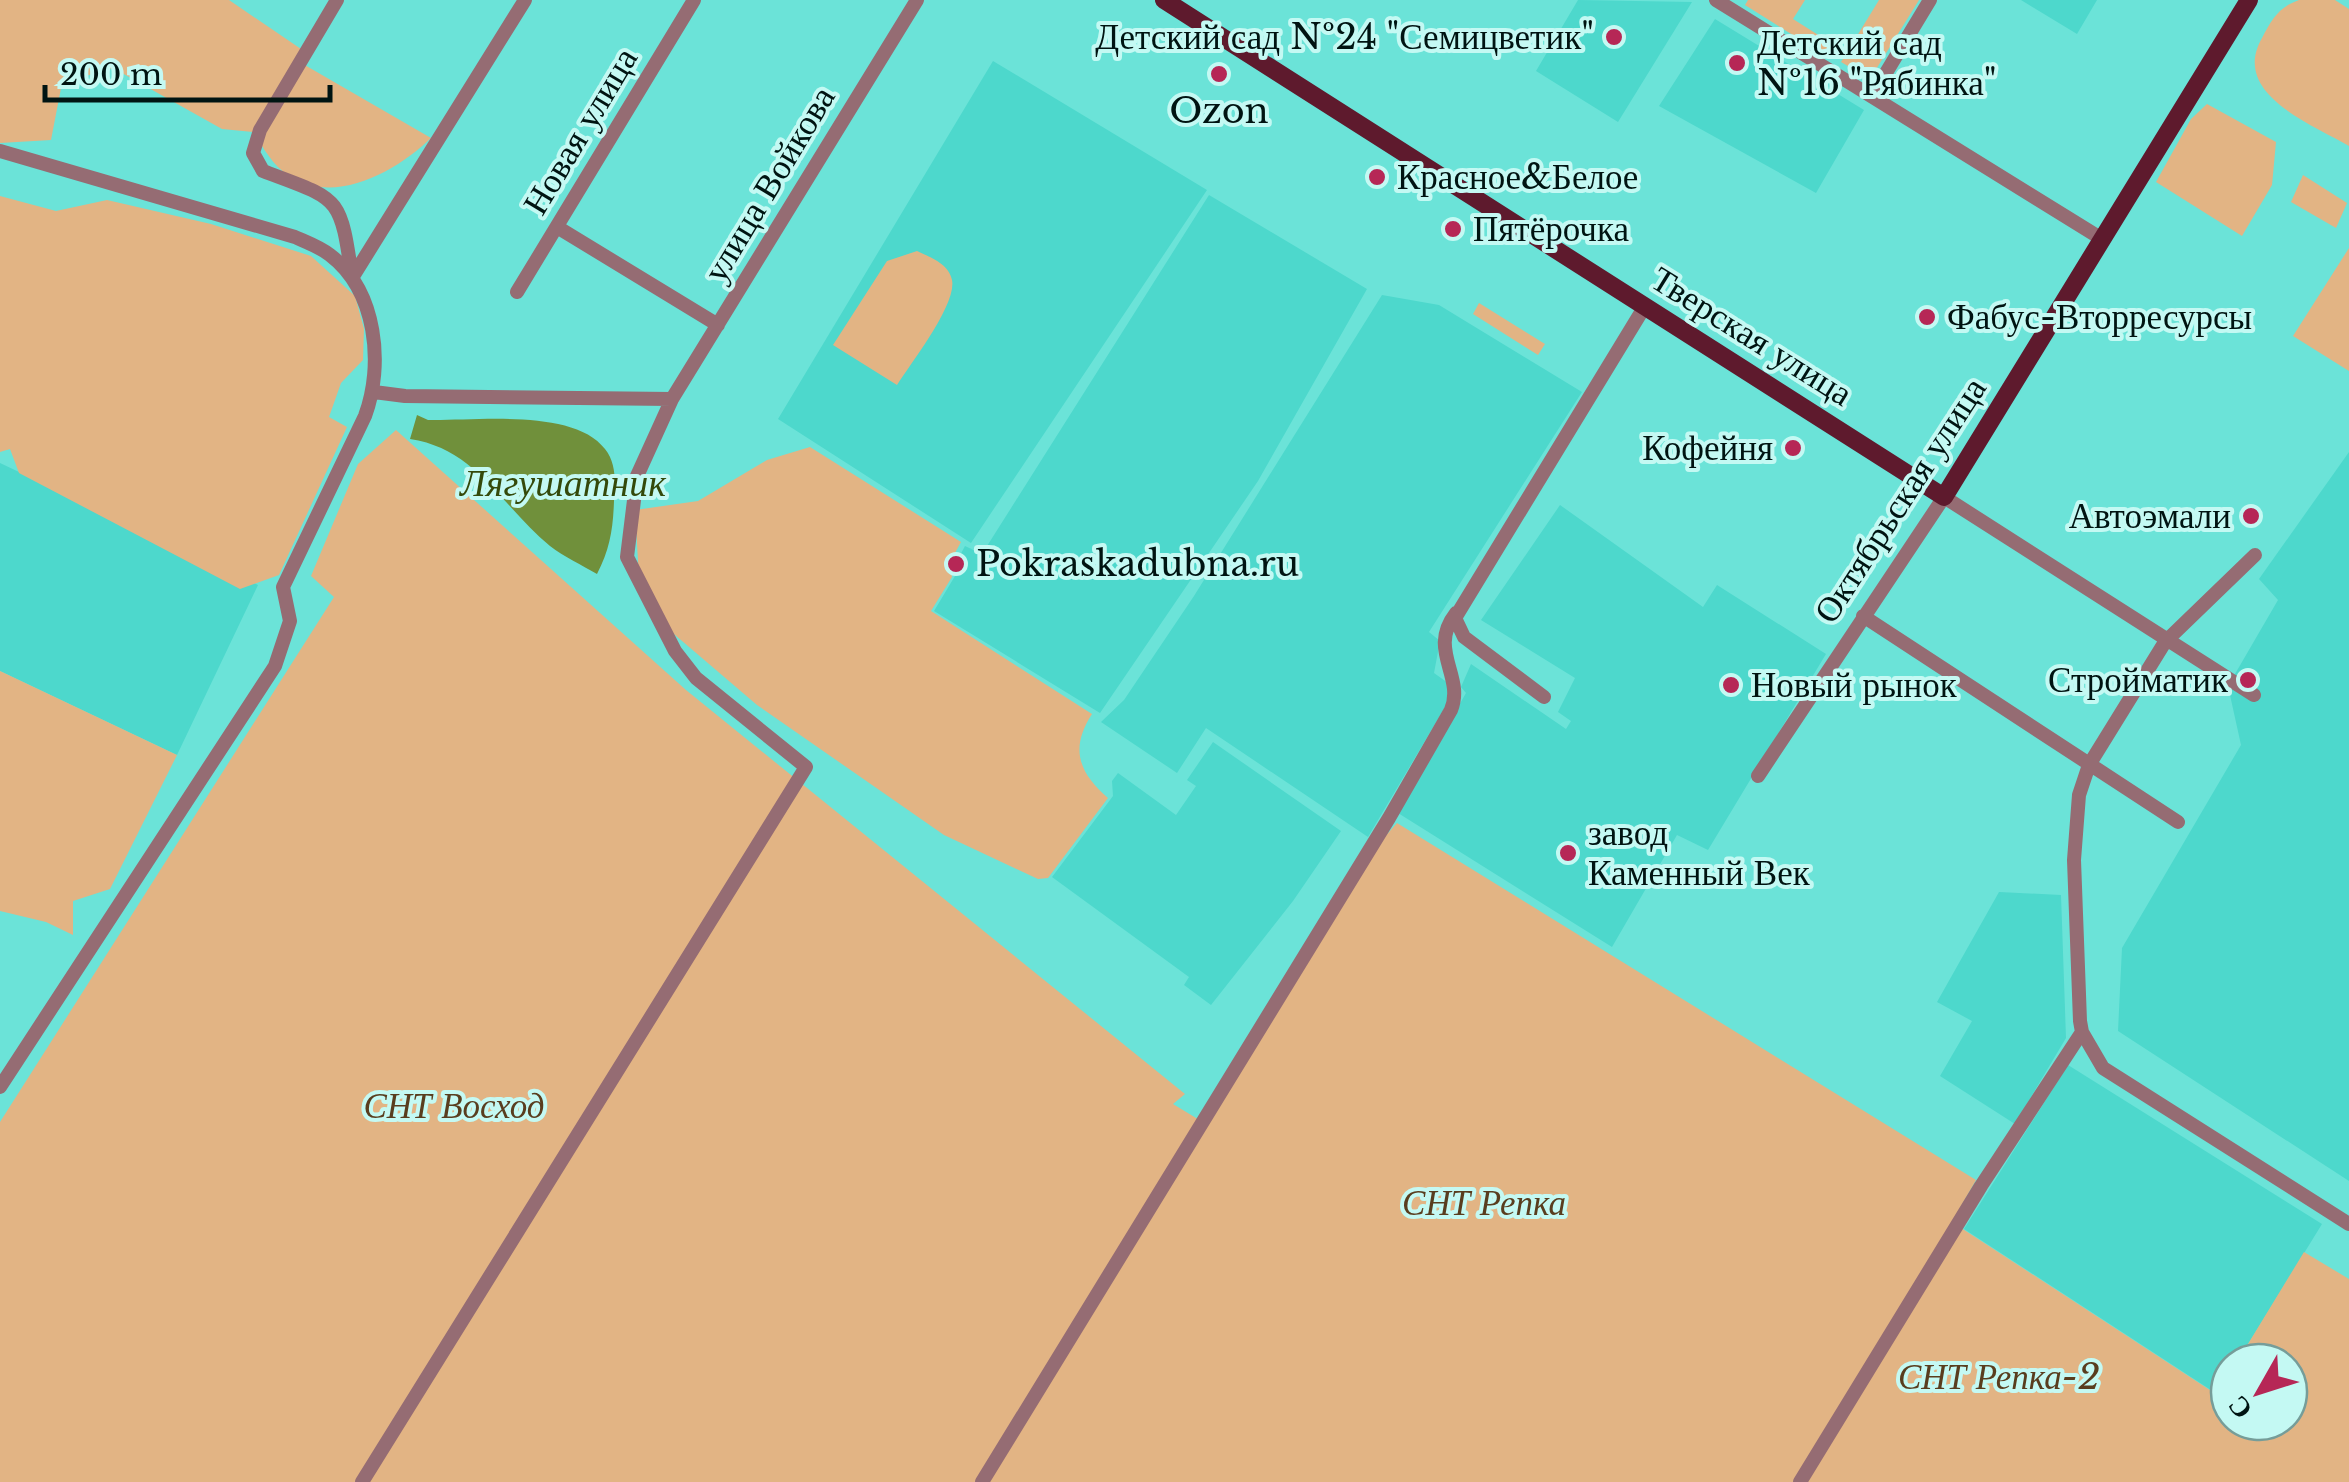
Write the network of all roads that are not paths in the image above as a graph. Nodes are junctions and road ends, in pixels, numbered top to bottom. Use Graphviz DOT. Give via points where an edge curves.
graph roads {
  1 [pos="337,0"];
  2 [pos="525,0"];
  3 [pos="694,0"];
  4 [pos="917,0"];
  5 [pos="1164,0"];
  6 [pos="1716,0"];
  7 [pos="1930,0"];
  8 [pos="2249,0"];
  9 [pos="1738,6"];
  10 [pos="1872,96"];
  11 [pos="0,151"];
  12 [pos="557,227"];
  13 [pos="2102,239"];
  14 [pos="352,278"];
  15 [pos="517,292"];
  16 [pos="1645,306"];
  17 [pos="718,325"];
  18 [pos="374,392"];
  19 [pos="672,398"];
  20 [pos="1944,497"];
  21 [pos="2255,554"];
  22 [pos="1456,613"];
  23 [pos="1863,616"];
  24 [pos="2165,642"];
  25 [pos="2254,695"];
  26 [pos="1544,697"];
  27 [pos="2089,765"];
  28 [pos="1758,776"];
  29 [pos="2178,822"];
  30 [pos="2082,1032"];
  31 [pos="0,1087"];
  32 [pos="2349,1224"];
  33 [pos="362,1482"];
  34 [pos="982,1482"];
  35 [pos="1800,1482"];
  1 -- 14 [label="street" via="253,152 263,172 329,196 343,216"];
  2 -- 14 [label="street"];
  3 -- 12 [label="street, Новая улица"];
  4 -- 17 [label="street, улица Войкова"];
  5 -- 16 [label="main road, Тверская улица"];
  6 -- 9 [label="street"];
  7 -- 10 [label="street"];
  8 -- 13 [label="main road, Октябрьская улица"];
  9 -- 10 [label="street"];
  10 -- 13 [label="street"];
  11 -- 14 [label="street" via="294,237 330,254"];
  12 -- 15 [label="street, Новая улица"];
  12 -- 17 [label="street"];
  13 -- 20 [label="main road, Октябрьская улица"];
  14 -- 18 [label="street" via="366,306 376,358"];
  16 -- 20 [label="main road, Тверская улица"];
  16 -- 22 [label="street"];
  17 -- 19 [label="street, улица Войкова"];
  18 -- 19 [label="street"];
  18 -- 31 [label="street" via="283,587 290,621 275,666"];
  19 -- 33 [label="street, улица Войкова" via="637,476 628,557 674,651 696,678 806,767"];
  20 -- 23 [label="street, Октябрьская улица"];
  20 -- 24 [label="street, Тверская улица"];
  21 -- 24 [label="street"];
  22 -- 26 [label="street" via="1464,637"];
  22 -- 34 [label="street" via="1446,626 1444,660 1455,695 1450,710"];
  23 -- 27 [label="street"];
  23 -- 28 [label="street, Октябрьская улица"];
  24 -- 25 [label="street, Тверская улица"];
  24 -- 27 [label="street"];
  27 -- 29 [label="street"];
  27 -- 30 [label="street" via="2075,818"];
  30 -- 32 [label="street" via="2103,1068"];
  30 -- 35 [label="street"];
}
